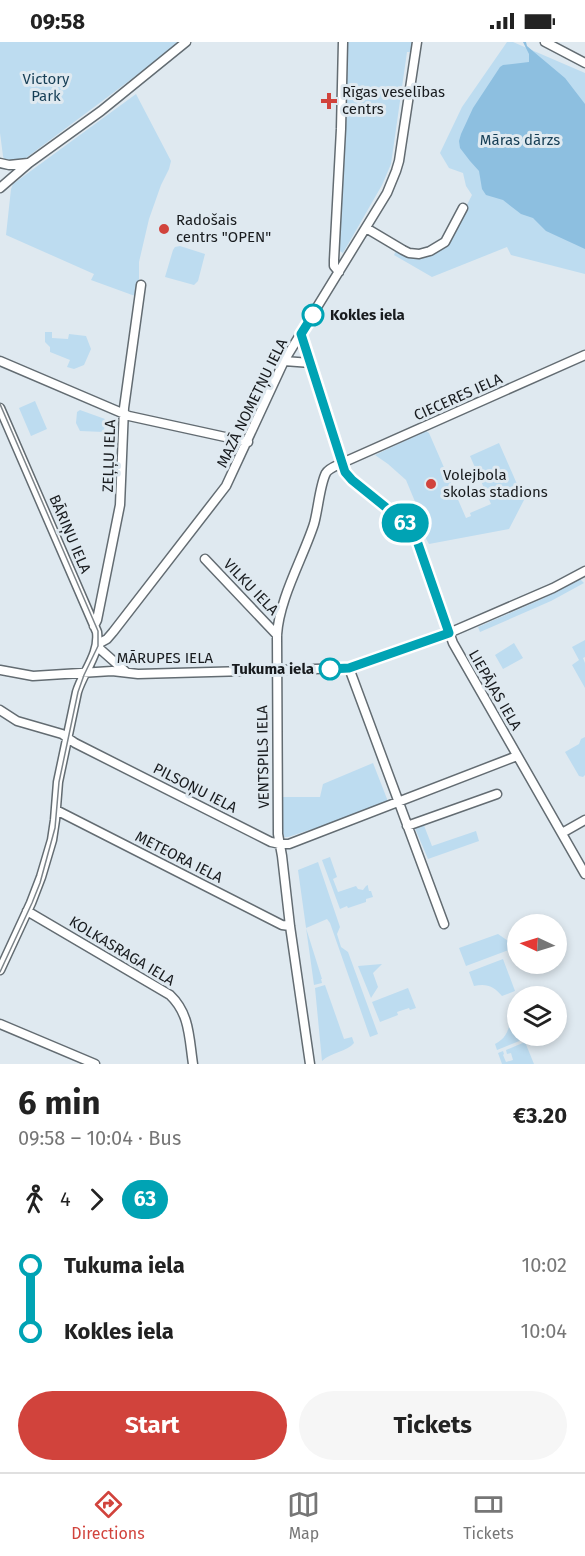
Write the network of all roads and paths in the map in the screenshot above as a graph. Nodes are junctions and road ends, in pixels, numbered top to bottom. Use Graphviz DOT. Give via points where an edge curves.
graph roads {
  1 [pos="186,42"];
  2 [pos="343,42"];
  3 [pos="545,42"];
  4 [pos="418,44"];
  5 [pos="585,63"];
  6 [pos="0,163"];
  7 [pos="29,163"];
  8 [pos="0,188"];
  9 [pos="463,208"];
  10 [pos="366,228"];
  11 [pos="339,272"];
  12 [pos="141,285"];
  13 [pos="301,334"];
  14 [pos="585,355"];
  15 [pos="0,361"];
  16 [pos="284,362"];
  17 [pos="311,363"];
  18 [pos="0,408"];
  19 [pos="124,414"];
  20 [pos="248,441"];
  21 [pos="342,463"];
  22 [pos="205,559"];
  23 [pos="585,571"];
  24 [pos="94,626"];
  25 [pos="449,633"];
  26 [pos="277,635"];
  27 [pos="98,644"];
  28 [pos="349,668"];
  29 [pos="0,670"];
  30 [pos="276,671"];
  31 [pos="126,672"];
  32 [pos="84,673"];
  33 [pos="0,710"];
  34 [pos="68,739"];
  35 [pos="517,756"];
  36 [pos="497,794"];
  37 [pos="398,801"];
  38 [pos="56,810"];
  39 [pos="585,820"];
  40 [pos="407,826"];
  41 [pos="562,833"];
  42 [pos="280,844"];
  43 [pos="585,874"];
  44 [pos="27,911"];
  45 [pos="444,924"];
  46 [pos="290,926"];
  47 [pos="0,970"];
  48 [pos="0,1024"];
  49 [pos="95,1064"];
  50 [pos="193,1064"];
  51 [pos="310,1064"];
  1 -- 7 [label="street"];
  2 -- 11 [label="street" via="334,260"];
  3 -- 5 [label="street"];
  4 -- 10 [label="street, MAZĀ NOMETŅU IELA" via="396,171"];
  6 -- 7 [label="street"];
  7 -- 8 [label="street"];
  9 -- 10 [label="street" via="445,242 419,254 409,253"];
  10 -- 11 [label="street, MAZĀ NOMETŅU IELA"];
  11 -- 13 [label="street, MAZĀ NOMETŅU IELA"];
  12 -- 19 [label="street, ZEĻĻU IELA"];
  13 -- 16 [label="street, MAZĀ NOMETŅU IELA"];
  13 -- 17 [label="street, LIEPĀJAS IELA"];
  14 -- 21 [label="street, CIECERES IELA"];
  15 -- 19 [label="street"];
  16 -- 17 [label="street"];
  16 -- 20 [label="street, MAZĀ NOMETŅU IELA"];
  17 -- 21 [label="street, LIEPĀJAS IELA"];
  18 -- 24 [label="street, BĀRIŅU IELA"];
  19 -- 20 [label="street"];
  19 -- 24 [label="street, ZEĻĻU IELA" via="120,505"];
  20 -- 27 [label="street, MAZĀ NOMETŅU IELA" via="226,486 113,632"];
  21 -- 25 [label="street, LIEPĀJAS IELA" via="352,480 404,522 416,538"];
  21 -- 26 [label="street, VENTSPILS IELA" via="325,477 314,524 289,589"];
  22 -- 26 [label="street, VILKU IELA"];
  23 -- 25 [label="street, MĀRUPES IELA"];
  24 -- 27 [label="street, BĀRIŅU IELA"];
  25 -- 28 [label="street, MĀRUPES IELA"];
  25 -- 35 [label="street, LIEPĀJAS IELA"];
  26 -- 30 [label="street, VENTSPILS IELA"];
  27 -- 31 [label="street"];
  27 -- 32 [label="street"];
  28 -- 30 [label="street, MĀRUPES IELA"];
  28 -- 37 [label="street"];
  29 -- 32 [label="street, MĀRUPES IELA" via="33,676"];
  30 -- 31 [label="street, MĀRUPES IELA"];
  30 -- 42 [label="street, VENTSPILS IELA"];
  31 -- 32 [label="street, MĀRUPES IELA"];
  32 -- 34 [label="street"];
  33 -- 34 [label="street, PILSOŅU IELA" via="24,724"];
  34 -- 38 [label="street"];
  34 -- 42 [label="street, PILSOŅU IELA"];
  35 -- 37 [label="street"];
  35 -- 41 [label="street, LIEPĀJAS IELA"];
  36 -- 40 [label="street"];
  37 -- 40 [label="street"];
  37 -- 42 [label="street" via="289,844"];
  38 -- 44 [label="street" via="52,840"];
  38 -- 46 [label="street, METEORA IELA"];
  39 -- 41 [label="street"];
  40 -- 45 [label="street"];
  41 -- 43 [label="street, LIEPĀJAS IELA"];
  42 -- 46 [label="street, VENTSPILS IELA"];
  44 -- 47 [label="street"];
  44 -- 50 [label="street, KOLKASRAGA IELA" via="177,1001 184,1013"];
  46 -- 51 [label="street, VENTSPILS IELA"];
  48 -- 49 [label="street"];
}
